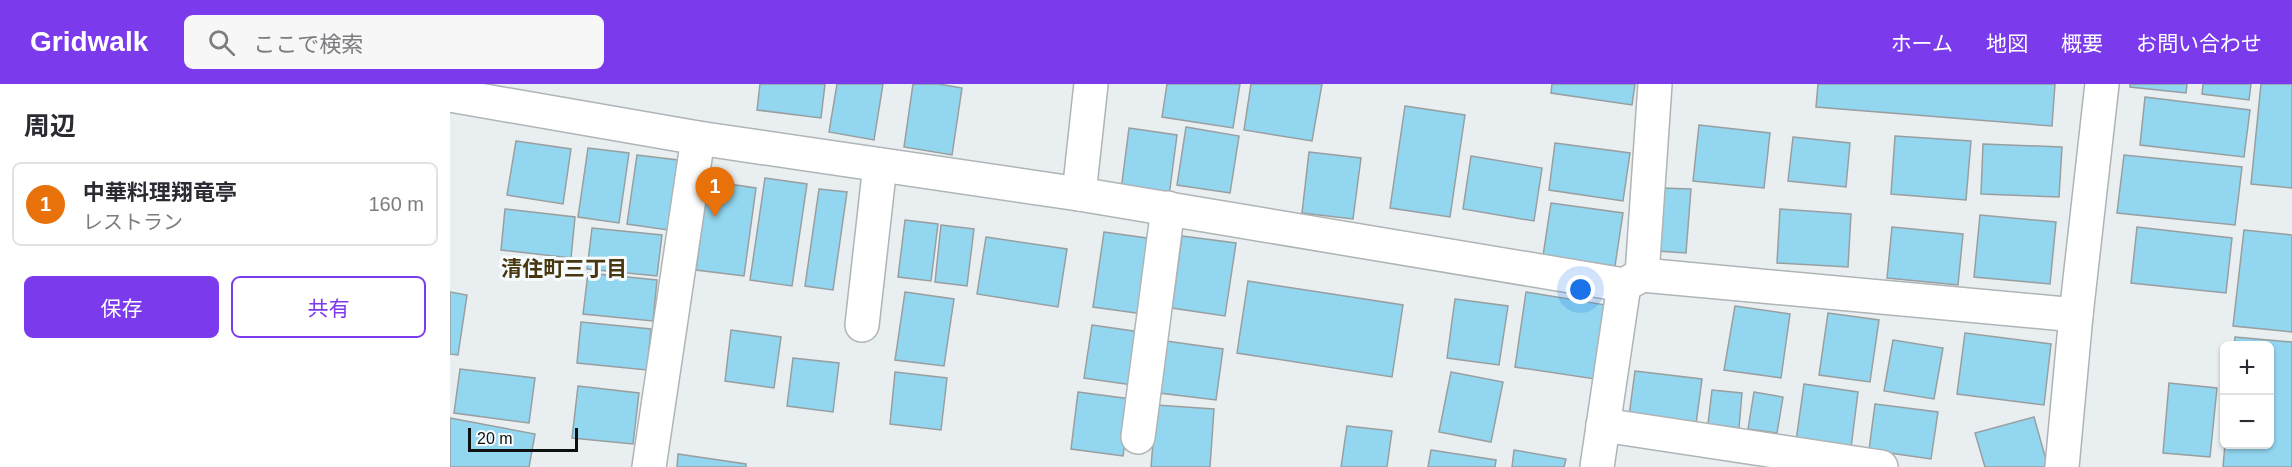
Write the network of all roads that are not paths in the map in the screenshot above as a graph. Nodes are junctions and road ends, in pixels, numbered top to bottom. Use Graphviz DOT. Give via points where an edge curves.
graph roads {
  1 [pos="1091,84"];
  2 [pos="1655,84"];
  3 [pos="2102,84"];
  4 [pos="450,95"];
  5 [pos="698,138"];
  6 [pos="880,165"];
  7 [pos="1079,194"];
  8 [pos="1168,208"];
  9 [pos="1633,280"];
  10 [pos="2076,315"];
  11 [pos="862,325"];
  12 [pos="1603,425"];
  13 [pos="1138,437"];
  14 [pos="649,467"];
  15 [pos="1597,467"];
  16 [pos="1881,467"];
  17 [pos="2062,467"];
  1 -- 7 [label="street"];
  2 -- 9 [label="street"];
  3 -- 10 [label="street"];
  4 -- 5 [label="street"];
  5 -- 6 [label="street"];
  5 -- 14 [label="street"];
  6 -- 7 [label="street"];
  6 -- 11 [label="street"];
  7 -- 8 [label="street"];
  8 -- 9 [label="street"];
  8 -- 13 [label="street"];
  9 -- 10 [label="street"];
  9 -- 12 [label="street"];
  10 -- 17 [label="street"];
  12 -- 15 [label="street"];
  12 -- 16 [label="street"];
}
